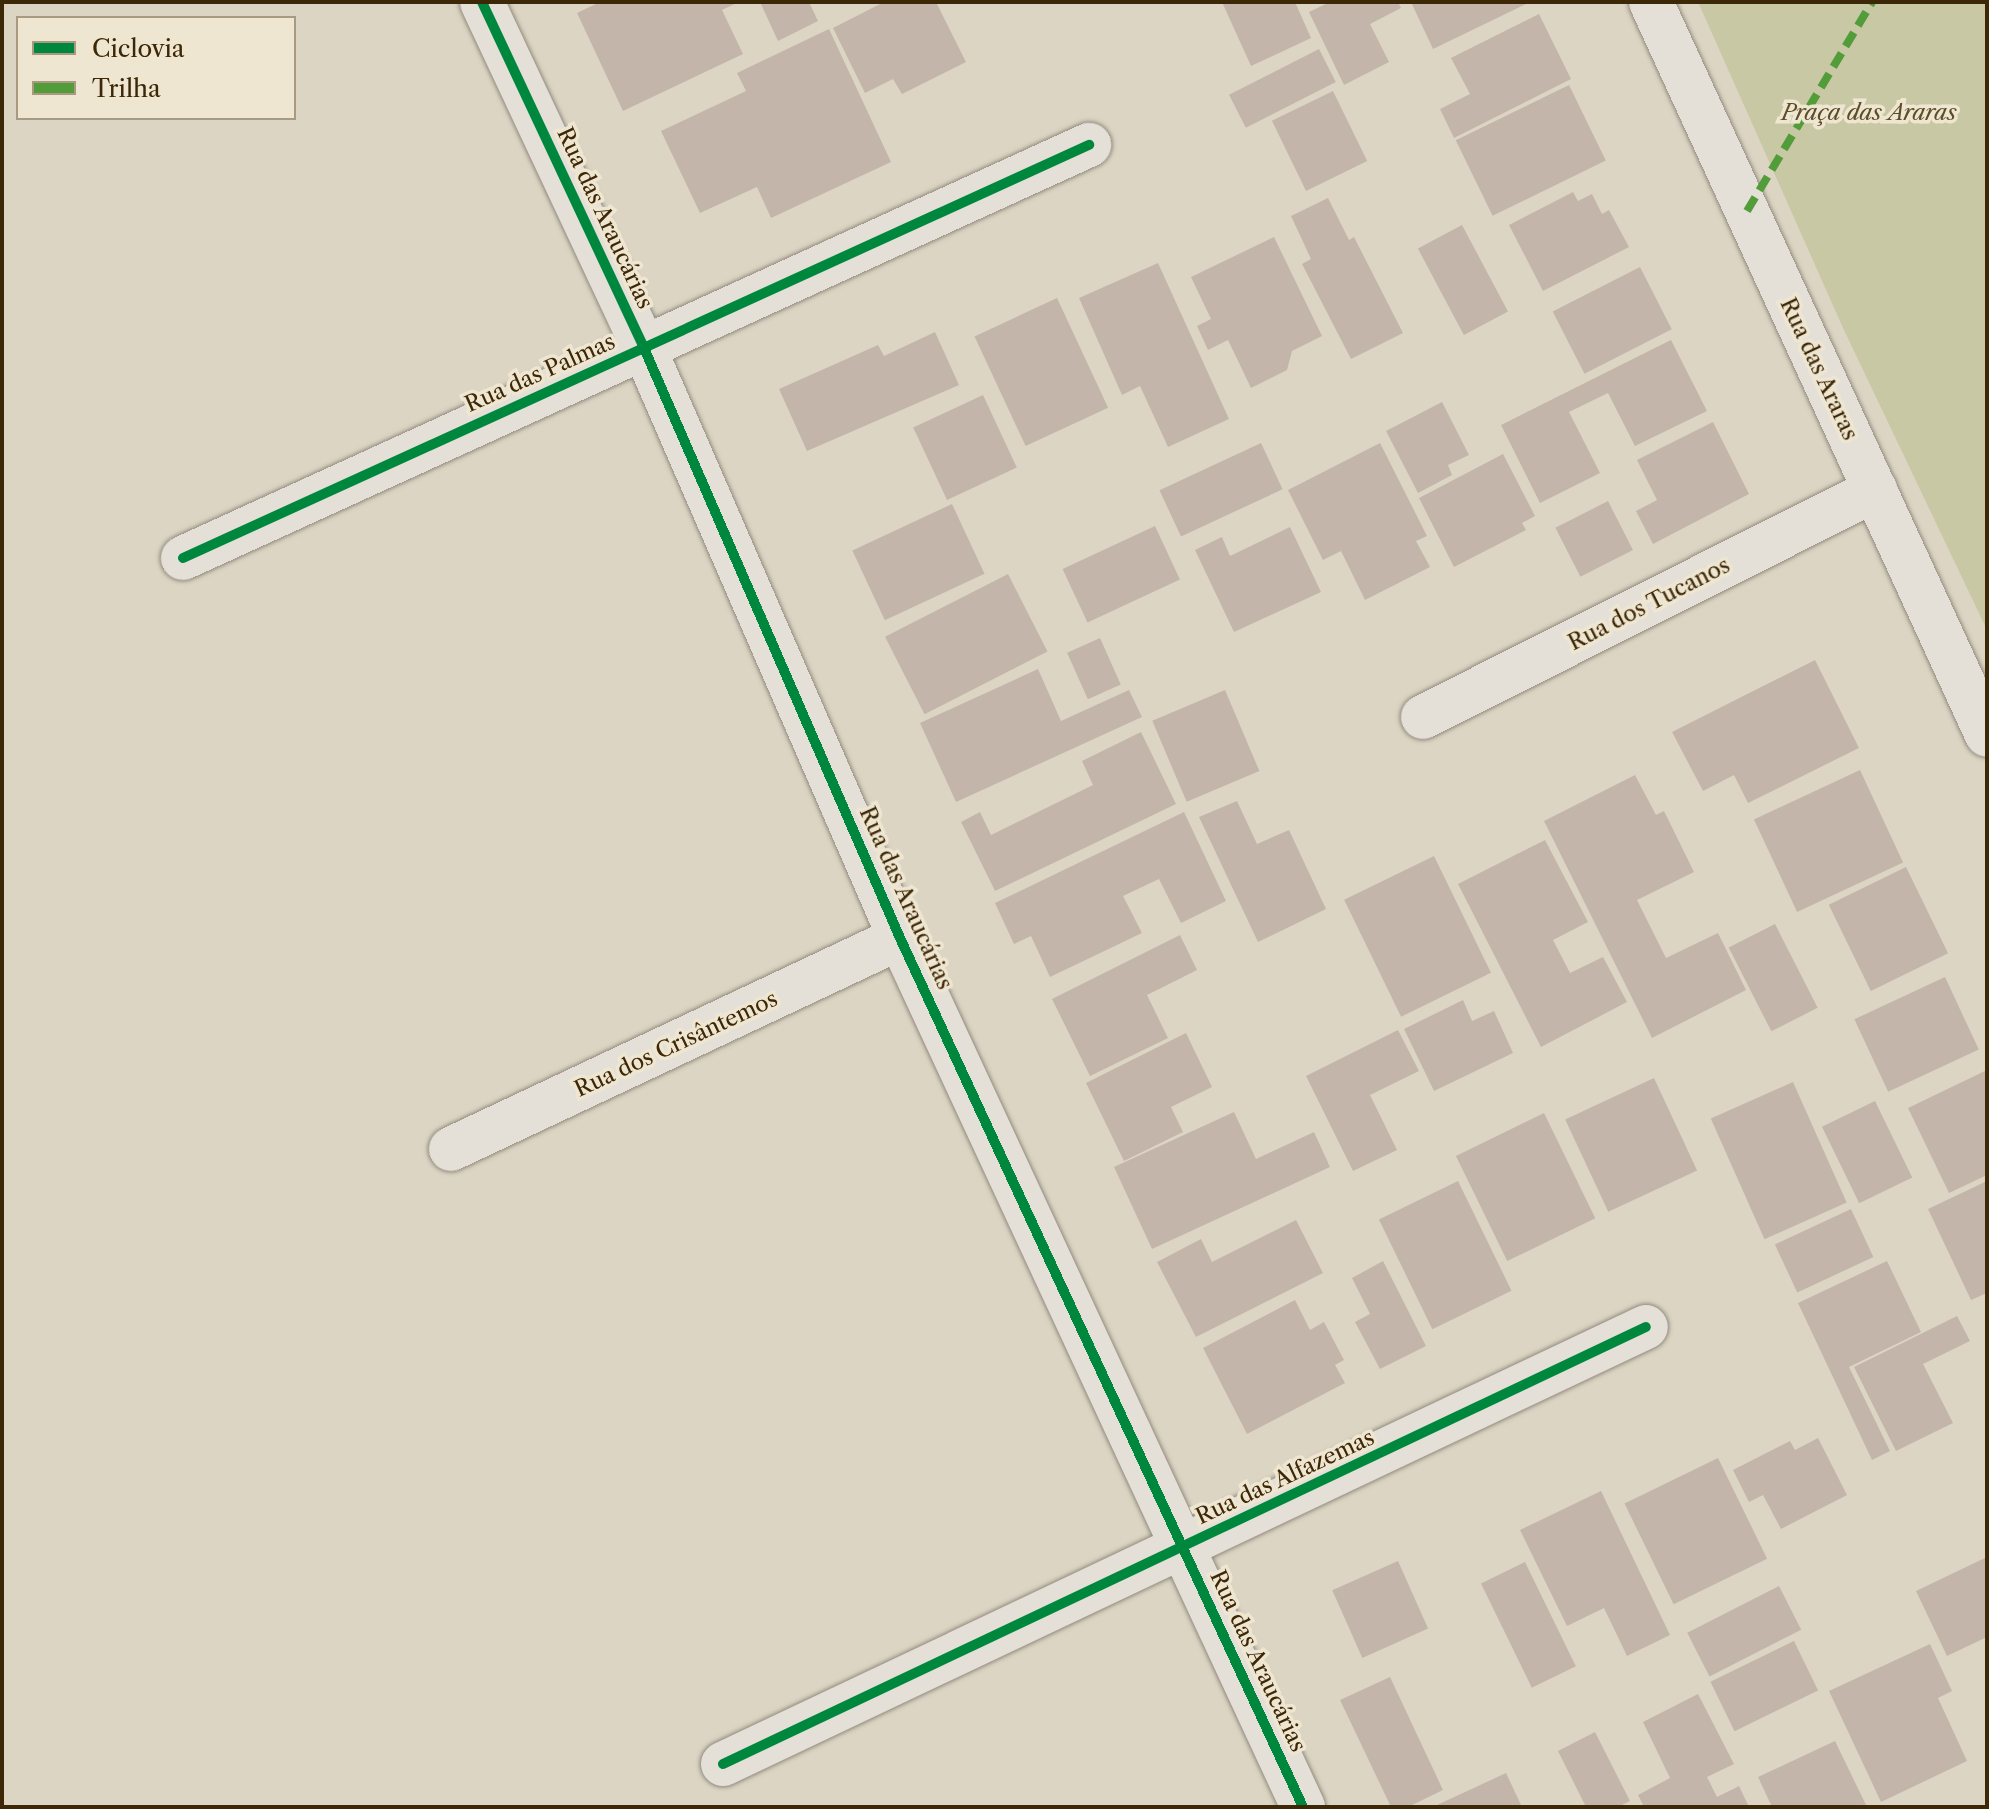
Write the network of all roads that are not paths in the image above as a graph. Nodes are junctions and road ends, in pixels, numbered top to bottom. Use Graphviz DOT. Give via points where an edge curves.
graph roads {
  1 [pos="482,2"];
  2 [pos="1651,2"];
  3 [pos="1089,145"];
  4 [pos="644,348"];
  5 [pos="1875,490"];
  6 [pos="183,558"];
  7 [pos="1423,717"];
  8 [pos="1987,735"];
  9 [pos="900,938"];
  10 [pos="451,1149"];
  11 [pos="1646,1327"];
  12 [pos="1183,1547"];
  13 [pos="723,1764"];
  14 [pos="1303,1807"];
  1 -- 4 [label="street, Rua das Araucárias"];
  2 -- 5 [label="street, Rua das Araras"];
  3 -- 4 [label="street, Rua das Palmas"];
  4 -- 6 [label="street, Rua das Palmas"];
  4 -- 9 [label="street, Rua das Araucárias"];
  5 -- 7 [label="street, Rua dos Tucanos"];
  5 -- 8 [label="street, Rua das Araras"];
  9 -- 10 [label="street, Rua dos Crisântemos"];
  9 -- 12 [label="street, Rua das Araucárias"];
  11 -- 12 [label="street, Rua das Alfazemas"];
  12 -- 13 [label="street, Rua das Alfazemas"];
  12 -- 14 [label="street, Rua das Araucárias"];
}
